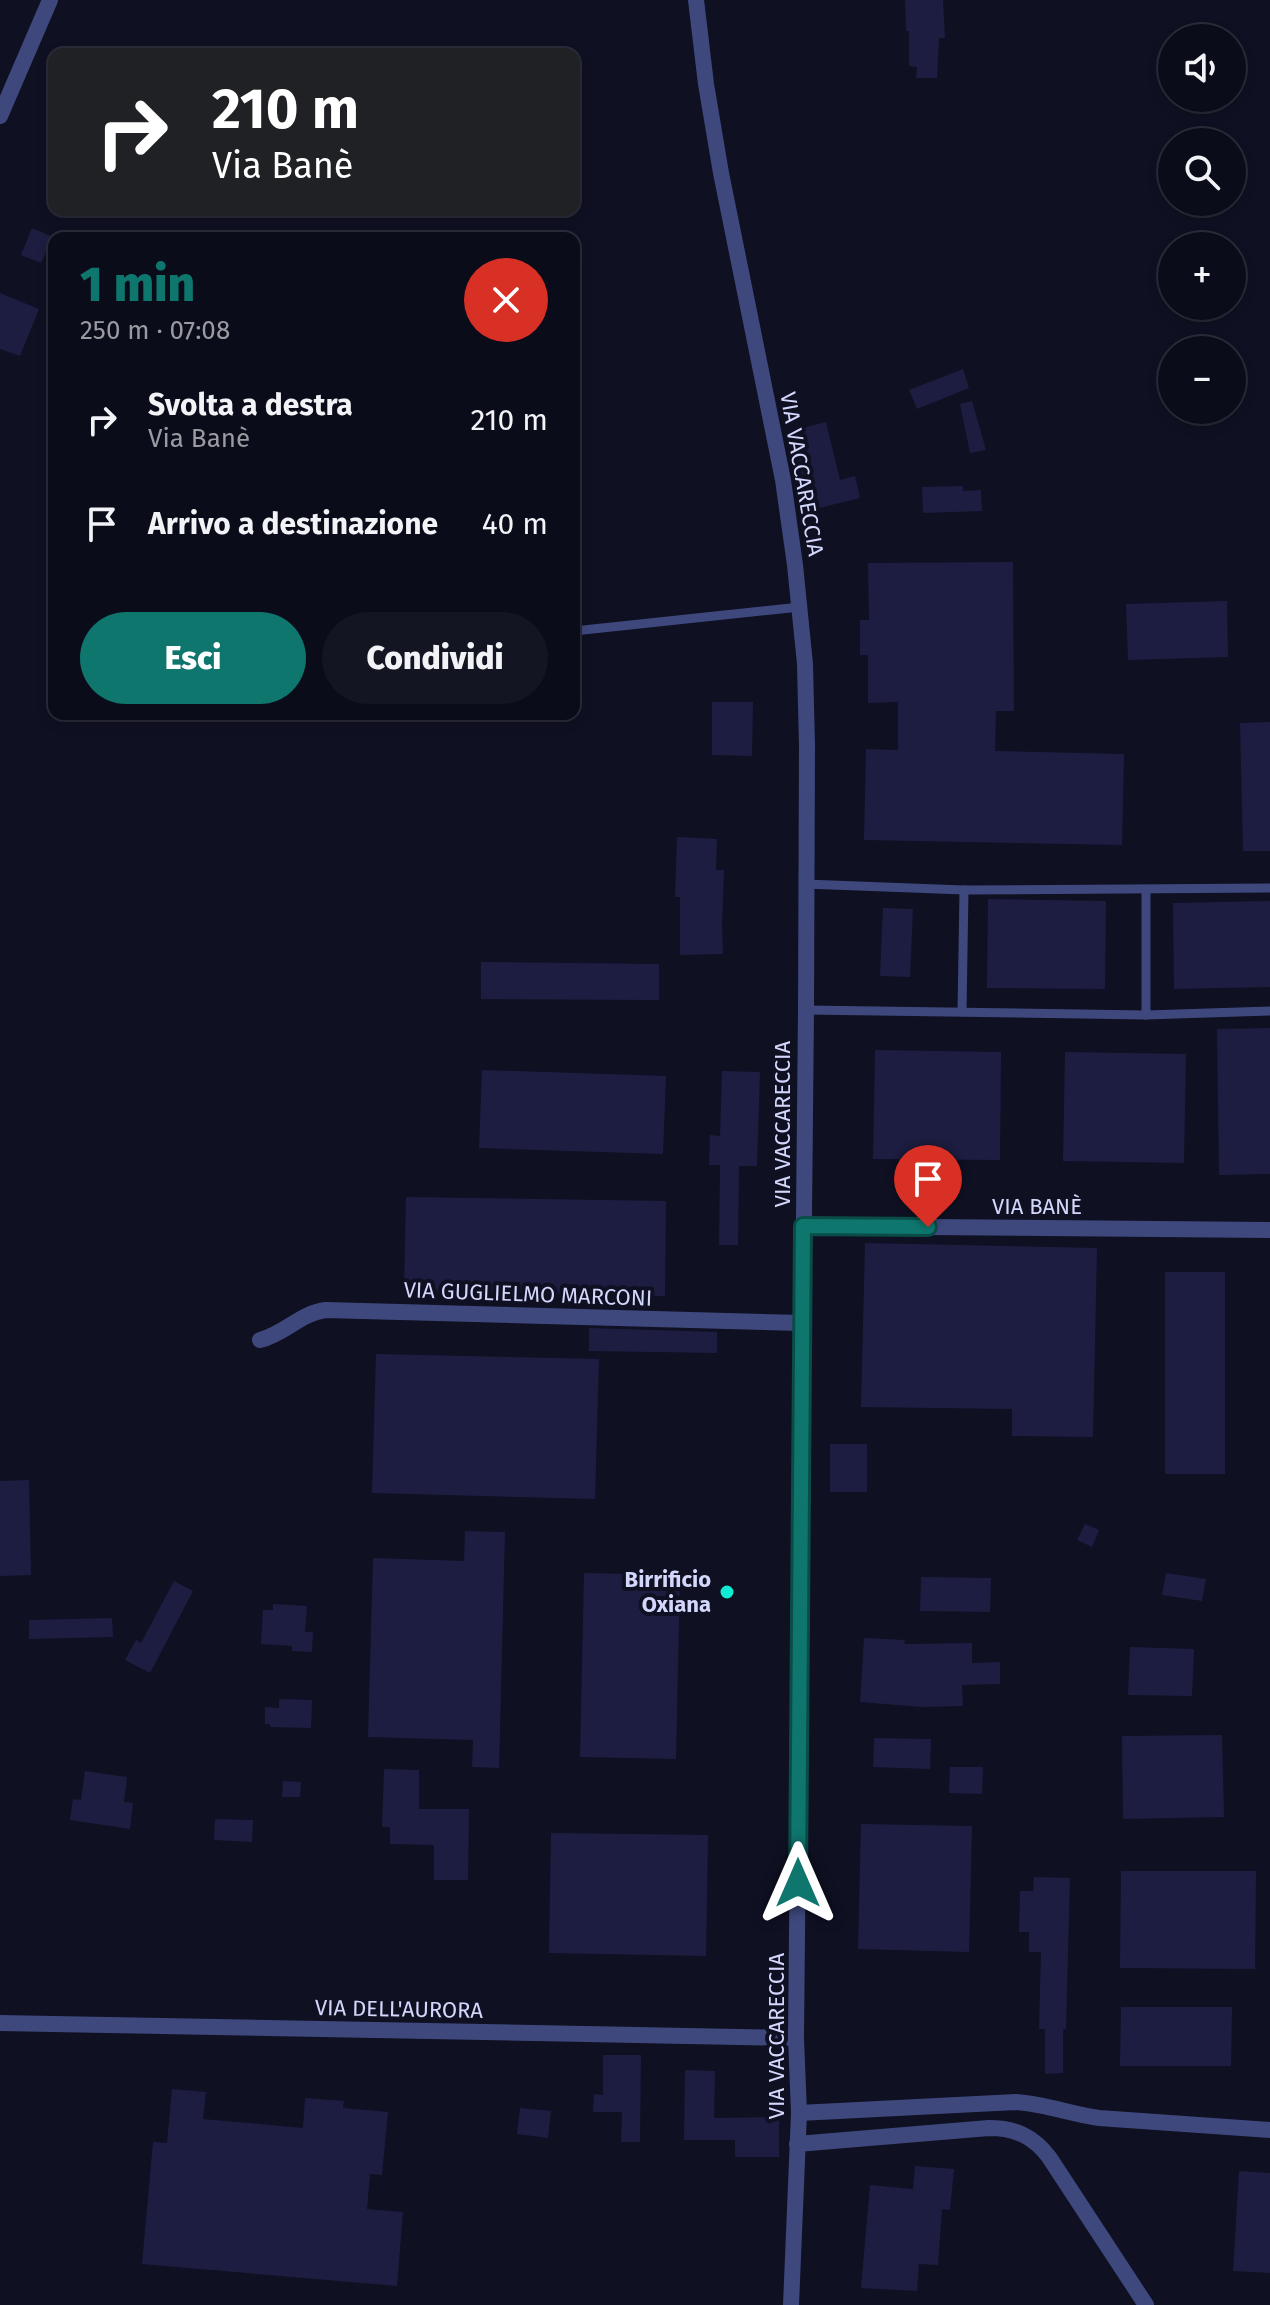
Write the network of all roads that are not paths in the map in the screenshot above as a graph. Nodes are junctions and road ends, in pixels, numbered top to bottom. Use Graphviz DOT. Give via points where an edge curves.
graph roads {
  1 [pos="50,0"];
  2 [pos="696,0"];
  3 [pos="0,116"];
  4 [pos="800,607"];
  5 [pos="580,630"];
  6 [pos="805,884"];
  7 [pos="1270,888"];
  8 [pos="964,890"];
  9 [pos="1146,890"];
  10 [pos="806,1010"];
  11 [pos="1270,1011"];
  12 [pos="962,1012"];
  13 [pos="1146,1015"];
  14 [pos="803,1226"];
  15 [pos="1270,1230"];
  16 [pos="802,1323"];
  17 [pos="260,1340"];
  18 [pos="0,2023"];
  19 [pos="796,2038"];
  20 [pos="799,2113"];
  21 [pos="1270,2130"];
  22 [pos="797,2144"];
  23 [pos="791,2305"];
  24 [pos="1146,2305"];
  1 -- 3 [label="street"];
  2 -- 4 [label="street, VIA VACCARECCIA" via="721,173 783,480"];
  4 -- 5 [label="lane"];
  4 -- 6 [label="street, VIA VACCARECCIA" via="806,698"];
  6 -- 8 [label="lane"];
  6 -- 10 [label="street, VIA VACCARECCIA"];
  7 -- 9 [label="lane"];
  8 -- 9 [label="lane"];
  8 -- 12 [label="lane"];
  9 -- 13 [label="lane"];
  10 -- 12 [label="lane"];
  10 -- 14 [label="street, VIA VACCARECCIA"];
  11 -- 13 [label="lane"];
  12 -- 13 [label="lane"];
  14 -- 15 [label="street, VIA BANÈ"];
  14 -- 16 [label="street, VIA VACCARECCIA"];
  16 -- 17 [label="street, VIA GUGLIELMO MARCONI" via="326,1310 303,1316"];
  16 -- 19 [label="street, VIA VACCARECCIA"];
  18 -- 19 [label="street, VIA DELL'AURORA"];
  19 -- 20 [label="street, VIA VACCARECCIA"];
  20 -- 21 [label="street" via="1016,2102 1111,2119"];
  20 -- 22 [label="street, VIA VACCARECCIA"];
  22 -- 23 [label="street, VIA VACCARECCIA"];
  22 -- 24 [label="street" via="989,2128 1020,2132 1049,2157"];
}
